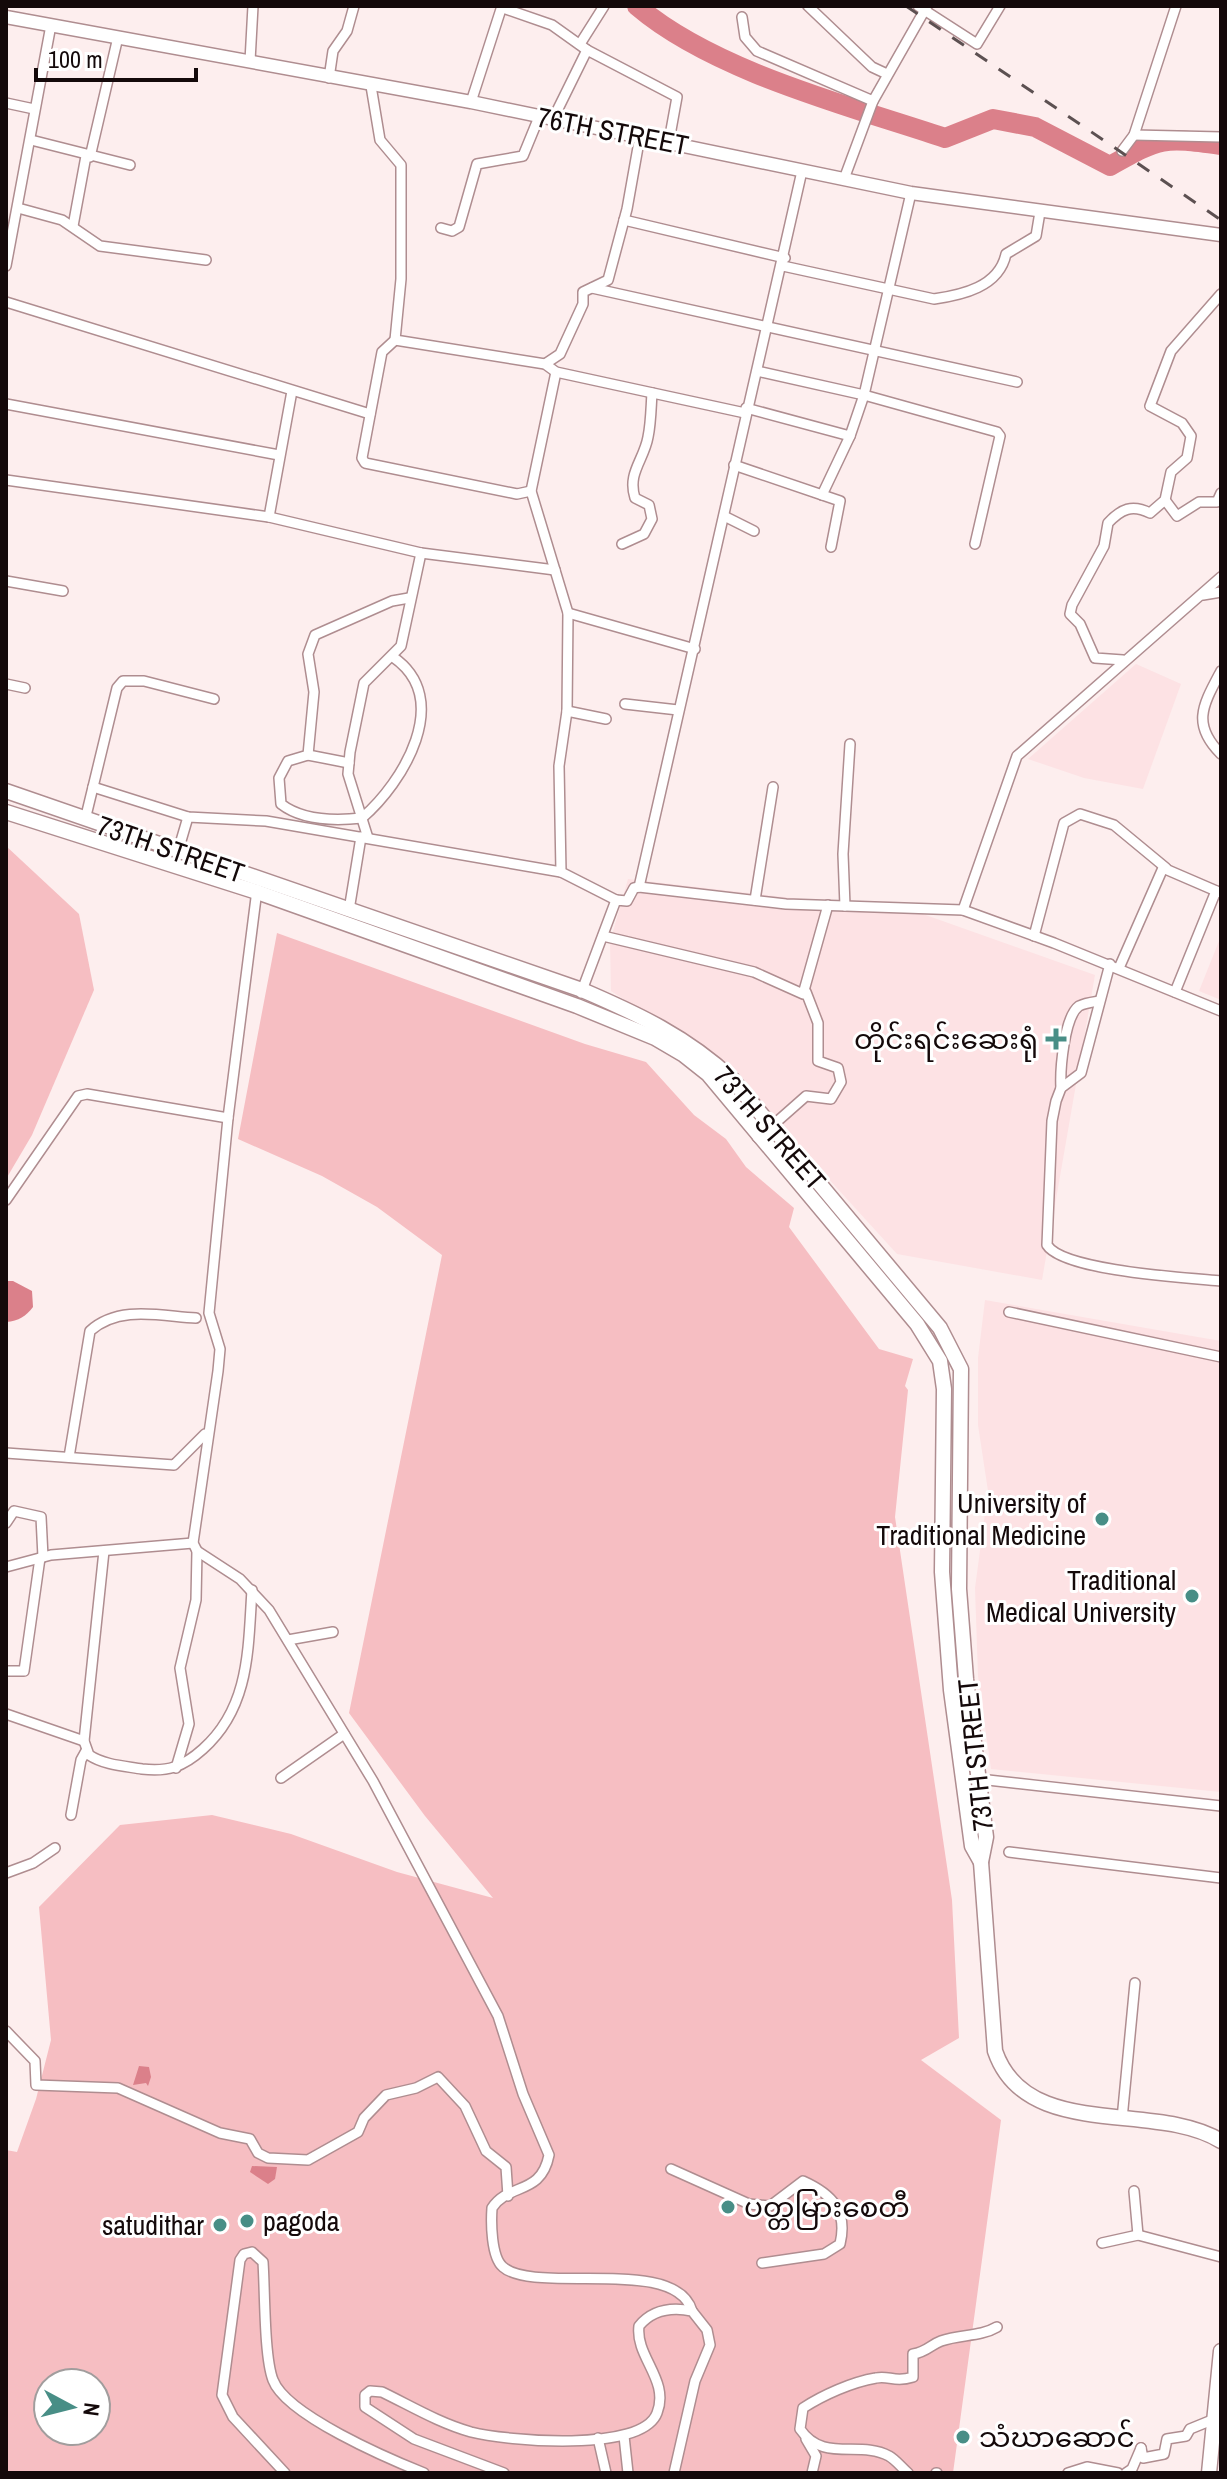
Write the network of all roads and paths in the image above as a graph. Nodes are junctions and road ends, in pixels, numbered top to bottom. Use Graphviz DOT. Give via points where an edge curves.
graph roads {
  1 [pos="253,6"];
  2 [pos="354,6"];
  3 [pos="604,6"];
  4 [pos="808,6"];
  5 [pos="1000,6"];
  6 [pos="1176,6"];
  7 [pos="502,7"];
  8 [pos="923,8"];
  9 [pos="6,17"];
  10 [pos="742,17"];
  11 [pos="51,25"];
  12 [pos="118,37"];
  13 [pos="584,47"];
  14 [pos="250,61"];
  15 [pos="887,74"];
  16 [pos="329,78"];
  17 [pos="371,86"];
  18 [pos="471,102"];
  19 [pos="6,103"];
  20 [pos="871,105"];
  21 [pos="34,109"];
  22 [pos="539,117"];
  23 [pos="553,119"];
  24 [pos="1134,135"];
  25 [pos="640,136"];
  26 [pos="1221,137"];
  27 [pos="31,140"];
  28 [pos="669,141"];
  29 [pos="1122,151"];
  30 [pos="88,156"];
  31 [pos="130,165"];
  32 [pos="802,171"];
  33 [pos="844,179"];
  34 [pos="911,193"];
  35 [pos="18,208"];
  36 [pos="1040,212"];
  37 [pos="624,220"];
  38 [pos="73,226"];
  39 [pos="441,228"];
  40 [pos="1221,235"];
  41 [pos="206,260"];
  42 [pos="784,262"];
  43 [pos="6,266"];
  44 [pos="592,288"];
  45 [pos="891,289"];
  46 [pos="1221,294"];
  47 [pos="6,302"];
  48 [pos="768,328"];
  49 [pos="395,340"];
  50 [pos="876,350"];
  51 [pos="545,364"];
  52 [pos="757,371"];
  53 [pos="556,372"];
  54 [pos="1017,382"];
  55 [pos="292,391"];
  56 [pos="652,393"];
  57 [pos="864,395"];
  58 [pos="6,404"];
  59 [pos="746,411"];
  60 [pos="370,414"];
  61 [pos="850,436"];
  62 [pos="279,455"];
  63 [pos="734,465"];
  64 [pos="6,480"];
  65 [pos="531,491"];
  66 [pos="1221,493"];
  67 [pos="822,495"];
  68 [pos="1165,500"];
  69 [pos="724,516"];
  70 [pos="269,517"];
  71 [pos="754,531"];
  72 [pos="622,544"];
  73 [pos="975,544"];
  74 [pos="831,547"];
  75 [pos="421,553"];
  76 [pos="555,570"];
  77 [pos="1221,577"];
  78 [pos="6,581"];
  79 [pos="63,591"];
  80 [pos="1221,592"];
  81 [pos="1203,595"];
  82 [pos="409,598"];
  83 [pos="568,613"];
  84 [pos="695,649"];
  85 [pos="393,657"];
  86 [pos="1123,660"];
  87 [pos="1221,671"];
  88 [pos="6,684"];
  89 [pos="25,688"];
  90 [pos="214,699"];
  91 [pos="625,704"];
  92 [pos="678,710"];
  93 [pos="567,711"];
  94 [pos="606,719"];
  95 [pos="850,744"];
  96 [pos="1221,754"];
  97 [pos="308,755"];
  98 [pos="349,763"];
  99 [pos="93,787"];
  100 [pos="773,787"];
  101 [pos="6,791"];
  102 [pos="6,812"];
  103 [pos="188,817"];
  104 [pos="362,818"];
  105 [pos="85,820"];
  106 [pos="365,837"];
  107 [pos="178,851"];
  108 [pos="1166,868"];
  109 [pos="561,872"];
  110 [pos="258,886"];
  111 [pos="639,887"];
  112 [pos="1218,892"];
  113 [pos="616,900"];
  114 [pos="755,900"];
  115 [pos="828,905"];
  116 [pos="845,906"];
  117 [pos="349,910"];
  118 [pos="963,910"];
  119 [pos="603,936"];
  120 [pos="1034,936"];
  121 [pos="1114,966"];
  122 [pos="582,990"];
  123 [pos="806,992"];
  124 [pos="1175,992"];
  125 [pos="1099,1001"];
  126 [pos="577,1006"];
  127 [pos="1221,1011"];
  128 [pos="1061,1088"];
  129 [pos="228,1118"];
  130 [pos="766,1130"];
  131 [pos="6,1200"];
  132 [pos="1221,1281"];
  133 [pos="1009,1312"];
  134 [pos="196,1318"];
  135 [pos="1221,1357"];
  136 [pos="207,1432"];
  137 [pos="6,1453"];
  138 [pos="69,1457"];
  139 [pos="6,1523"];
  140 [pos="195,1547"];
  141 [pos="104,1551"];
  142 [pos="41,1558"];
  143 [pos="6,1567"];
  144 [pos="252,1590"];
  145 [pos="333,1632"];
  146 [pos="288,1640"];
  147 [pos="6,1671"];
  148 [pos="6,1714"];
  149 [pos="344,1734"];
  150 [pos="85,1746"];
  151 [pos="176,1768"];
  152 [pos="281,1778"];
  153 [pos="979,1779"];
  154 [pos="1221,1806"];
  155 [pos="71,1815"];
  156 [pos="55,1848"];
  157 [pos="1009,1852"];
  158 [pos="981,1862"];
  159 [pos="6,1873"];
  160 [pos="1221,1878"];
  161 [pos="1135,1983"];
  162 [pos="6,2031"];
  163 [pos="1122,2119"];
  164 [pos="1221,2141"];
  165 [pos="671,2169"];
  166 [pos="1134,2191"];
  167 [pos="508,2196"];
  168 [pos="1138,2235"];
  169 [pos="1102,2243"];
  170 [pos="1221,2257"];
  171 [pos="762,2263"];
  172 [pos="692,2311"];
  173 [pos="997,2327"];
  174 [pos="1221,2351"];
  175 [pos="1212,2420"];
  176 [pos="802,2433"];
  177 [pos="624,2436"];
  178 [pos="598,2438"];
  179 [pos="285,2473"];
  180 [pos="424,2473"];
  181 [pos="504,2473"];
  182 [pos="606,2473"];
  183 [pos="628,2473"];
  184 [pos="674,2473"];
  185 [pos="812,2473"];
  186 [pos="908,2473"];
  187 [pos="1068,2473"];
  188 [pos="1118,2473"];
  189 [pos="1126,2473"];
  190 [pos="1209,2473"];
  1 -- 14 [label="street"];
  2 -- 16 [label="street" via="347,31 333,51"];
  3 -- 13 [label="street"];
  4 -- 15 [label="street" via="872,67"];
  5 -- 8 [label="street" via="977,44"];
  6 -- 24 [label="street"];
  7 -- 13 [label="street" via="552,25"];
  7 -- 18 [label="street"];
  8 -- 15 [label="street"];
  9 -- 11 [label="street, 76TH STREET"];
  10 -- 20 [label="street" via="745,37 757,51"];
  11 -- 12 [label="street, 76TH STREET"];
  11 -- 21 [label="street"];
  12 -- 14 [label="street, 76TH STREET"];
  12 -- 30 [label="street"];
  13 -- 23 [label="street"];
  13 -- 28 [label="street" via="677,97"];
  14 -- 16 [label="street, 76TH STREET"];
  15 -- 20 [label="street"];
  16 -- 17 [label="street, 76TH STREET"];
  17 -- 18 [label="street, 76TH STREET"];
  17 -- 49 [label="street" via="380,140 401,165"];
  18 -- 22 [label="street, 76TH STREET"];
  19 -- 21 [label="street"];
  20 -- 33 [label="street"];
  21 -- 27 [label="street"];
  22 -- 23 [label="street, 76TH STREET"];
  22 -- 39 [label="street" via="523,156 477,164 459,227"];
  23 -- 25 [label="street, 76TH STREET"];
  24 -- 26 [label="street"];
  24 -- 29 [label="street"];
  25 -- 28 [label="street, 76TH STREET"];
  25 -- 37 [label="street"];
  27 -- 30 [label="street"];
  27 -- 35 [label="street"];
  28 -- 32 [label="street, 76TH STREET"];
  30 -- 31 [label="street"];
  30 -- 38 [label="street"];
  32 -- 33 [label="street, 76TH STREET"];
  32 -- 42 [label="street"];
  33 -- 34 [label="street, 76TH STREET"];
  34 -- 36 [label="street, 76TH STREET"];
  34 -- 45 [label="street"];
  35 -- 38 [label="street"];
  35 -- 43 [label="street"];
  36 -- 40 [label="street, 76TH STREET"];
  36 -- 45 [label="street" via="1036,236 1006,254 1004,264 983,285 934,299"];
  37 -- 42 [label="street"];
  37 -- 44 [label="street" via="608,280"];
  38 -- 41 [label="street" via="100,246"];
  42 -- 45 [label="street"];
  42 -- 48 [label="street"];
  44 -- 48 [label="street"];
  44 -- 51 [label="street" via="583,292 583,304 557,360"];
  45 -- 50 [label="street"];
  46 -- 68 [label="street" via="1171,351 1150,406 1182,423 1191,436 1187,458 1171,472"];
  47 -- 55 [label="street"];
  48 -- 50 [label="street"];
  48 -- 52 [label="street"];
  49 -- 51 [label="street"];
  49 -- 60 [label="street" via="382,352"];
  50 -- 54 [label="street"];
  50 -- 57 [label="street"];
  51 -- 53 [label="street"];
  52 -- 57 [label="street"];
  52 -- 59 [label="street"];
  53 -- 56 [label="street"];
  53 -- 65 [label="street"];
  55 -- 60 [label="street"];
  55 -- 62 [label="street"];
  56 -- 59 [label="street"];
  56 -- 72 [label="street" via="648,438 632,489 635,498 649,505 652,519 644,534"];
  57 -- 61 [label="street"];
  57 -- 73 [label="street" via="1000,436"];
  58 -- 62 [label="street"];
  59 -- 61 [label="street"];
  59 -- 63 [label="street"];
  60 -- 65 [label="street" via="365,463 517,494"];
  61 -- 67 [label="street"];
  62 -- 70 [label="street"];
  63 -- 67 [label="street"];
  63 -- 69 [label="street"];
  64 -- 70 [label="street"];
  65 -- 76 [label="street"];
  66 -- 68 [label="street" via="1217,502 1199,502 1177,516"];
  67 -- 74 [label="street" via="840,501"];
  68 -- 86 [label="street" via="1150,513 1125,509 1108,523 1104,546 1072,605 1070,614 1095,658"];
  69 -- 71 [label="street"];
  69 -- 84 [label="street"];
  70 -- 75 [label="street"];
  75 -- 76 [label="street"];
  75 -- 82 [label="street"];
  76 -- 83 [label="street"];
  77 -- 81 [label="street"];
  78 -- 79 [label="street"];
  80 -- 81 [label="street"];
  81 -- 86 [label="street"];
  82 -- 85 [label="street" via="406,630"];
  82 -- 97 [label="street" via="315,635 308,654 314,692"];
  83 -- 84 [label="street"];
  83 -- 93 [label="street"];
  84 -- 92 [label="street"];
  85 -- 98 [label="street" via="364,683"];
  85 -- 104 [label="street" via="404,664 420,702 417,739 405,769"];
  86 -- 118 [label="street" via="1013,762"];
  87 -- 96 [label="street" via="1202,713 1205,738"];
  88 -- 89 [label="street"];
  90 -- 99 [label="street" via="144,681 123,681"];
  91 -- 92 [label="street"];
  92 -- 111 [label="street"];
  93 -- 94 [label="street"];
  93 -- 109 [label="street" via="559,766"];
  95 -- 116 [label="street"];
  97 -- 98 [label="street"];
  97 -- 104 [label="street" via="288,761 284,768 277,789 281,804 307,816"];
  98 -- 104 [label="street"];
  99 -- 103 [label="street"];
  99 -- 105 [label="street"];
  100 -- 114 [label="street"];
  101 -- 105 [label="main road, 73TH STREET"];
  102 -- 110 [label="main road, 73TH STREET"];
  103 -- 106 [label="street" via="266,821"];
  103 -- 107 [label="street"];
  104 -- 106 [label="street"];
  105 -- 107 [label="main road, 73TH STREET"];
  106 -- 109 [label="street"];
  106 -- 117 [label="street"];
  107 -- 110 [label="main road, 73TH STREET"];
  108 -- 112 [label="street"];
  108 -- 120 [label="street" via="1114,825 1080,814 1064,823"];
  108 -- 121 [label="street"];
  109 -- 113 [label="street"];
  110 -- 117 [label="main road, 73TH STREET"];
  110 -- 126 [label="main road, 73TH STREET"];
  110 -- 129 [label="street"];
  111 -- 113 [label="street" via="627,901"];
  111 -- 114 [label="street"];
  112 -- 124 [label="street"];
  113 -- 119 [label="street"];
  114 -- 115 [label="street"];
  115 -- 116 [label="street"];
  115 -- 123 [label="street"];
  116 -- 118 [label="street"];
  117 -- 122 [label="main road, 73TH STREET"];
  118 -- 120 [label="street"];
  119 -- 122 [label="street"];
  119 -- 123 [label="street" via="754,972 799,994"];
  120 -- 121 [label="street"];
  121 -- 124 [label="street"];
  121 -- 125 [label="street"];
  122 -- 126 [label="street"];
  122 -- 130 [label="main road, 73TH STREET" via="683,1039 732,1079"];
  123 -- 130 [label="street" via="818,1023 818,1061 838,1068 841,1082 831,1099 806,1096"];
  124 -- 127 [label="street"];
  125 -- 128 [label="street" via="1081,1073"];
  125 -- 128 [label="street" via="1078,1007 1073,1014"];
  126 -- 130 [label="main road, 73TH STREET" via="684,1055"];
  128 -- 132 [label="street" via="1052,1121 1046,1241 1051,1251 1123,1271"];
  129 -- 131 [label="street" via="78,1096"];
  129 -- 136 [label="street" via="209,1313 220,1349"];
  130 -- 153 [label="main road, 73TH STREET" via="940,1328 959,1360 959,1589"];
  130 -- 158 [label="main road, 73TH STREET" via="940,1361 942,1572 951,1690 972,1846"];
  133 -- 135 [label="street"];
  134 -- 138 [label="street" via="126,1314 103,1320 90,1331"];
  136 -- 138 [label="street" via="174,1465"];
  136 -- 140 [label="street"];
  137 -- 138 [label="street"];
  139 -- 142 [label="street" via="14,1511 41,1517"];
  140 -- 141 [label="street"];
  140 -- 144 [label="street"];
  140 -- 151 [label="street" via="196,1600 180,1668 189,1724"];
  141 -- 142 [label="street"];
  141 -- 150 [label="street"];
  142 -- 143 [label="street"];
  142 -- 147 [label="street" via="24,1671"];
  144 -- 146 [label="street"];
  144 -- 151 [label="street" via="245,1675 234,1713 220,1733"];
  145 -- 146 [label="street"];
  146 -- 149 [label="street"];
  148 -- 150 [label="street"];
  149 -- 152 [label="street"];
  149 -- 167 [label="street" via="488,1995 545,2142 548,2159 539,2178"];
  150 -- 151 [label="street" via="109,1763 157,1771"];
  150 -- 155 [label="street"];
  153 -- 154 [label="street"];
  153 -- 158 [label="main road, 73TH STREET" via="986,1837"];
  156 -- 159 [label="street"];
  157 -- 160 [label="street"];
  158 -- 163 [label="main road" via="1000,2067 1029,2095"];
  161 -- 163 [label="street"];
  162 -- 167 [label="street" via="35,2061 36,2085 118,2088 220,2133 250,2139 268,2158 308,2160 358,2132 386,2095 438,2077 465,2106 486,2151 506,2167"];
  163 -- 164 [label="main road" via="1196,2129"];
  165 -- 171 [label="street" via="749,2204 770,2206 803,2181 835,2202 843,2229 840,2244 824,2254"];
  166 -- 168 [label="street"];
  167 -- 172 [label="street" via="491,2211 502,2267 525,2274 651,2284 688,2299"];
  168 -- 169 [label="street"];
  168 -- 170 [label="street"];
  172 -- 177 [label="street" via="663,2309 639,2326 660,2404 652,2423"];
  172 -- 184 [label="street" via="707,2330 710,2345 695,2381"];
  173 -- 176 [label="street" via="983,2335 937,2342 926,2352 913,2354 913,2377 896,2382 878,2377 817,2399 803,2408"];
  174 -- 175 [label="main road"];
  175 -- 189 [label="street" via="1186,2436 1167,2439 1164,2454 1143,2458 1141,2448"];
  175 -- 190 [label="main road"];
  176 -- 185 [label="street" via="816,2456"];
  176 -- 186 [label="street" via="823,2448 889,2456"];
  177 -- 178 [label="street"];
  177 -- 183 [label="street"];
  178 -- 181 [label="street" via="539,2440 474,2433 382,2392 365,2395 365,2407 414,2439"];
  178 -- 182 [label="street"];
  179 -- 180 [label="street" via="233,2417 222,2395 240,2260 252,2252 263,2262 270,2371 278,2389 328,2427"];
  187 -- 188 [label="street" via="1087,2467"];
}
